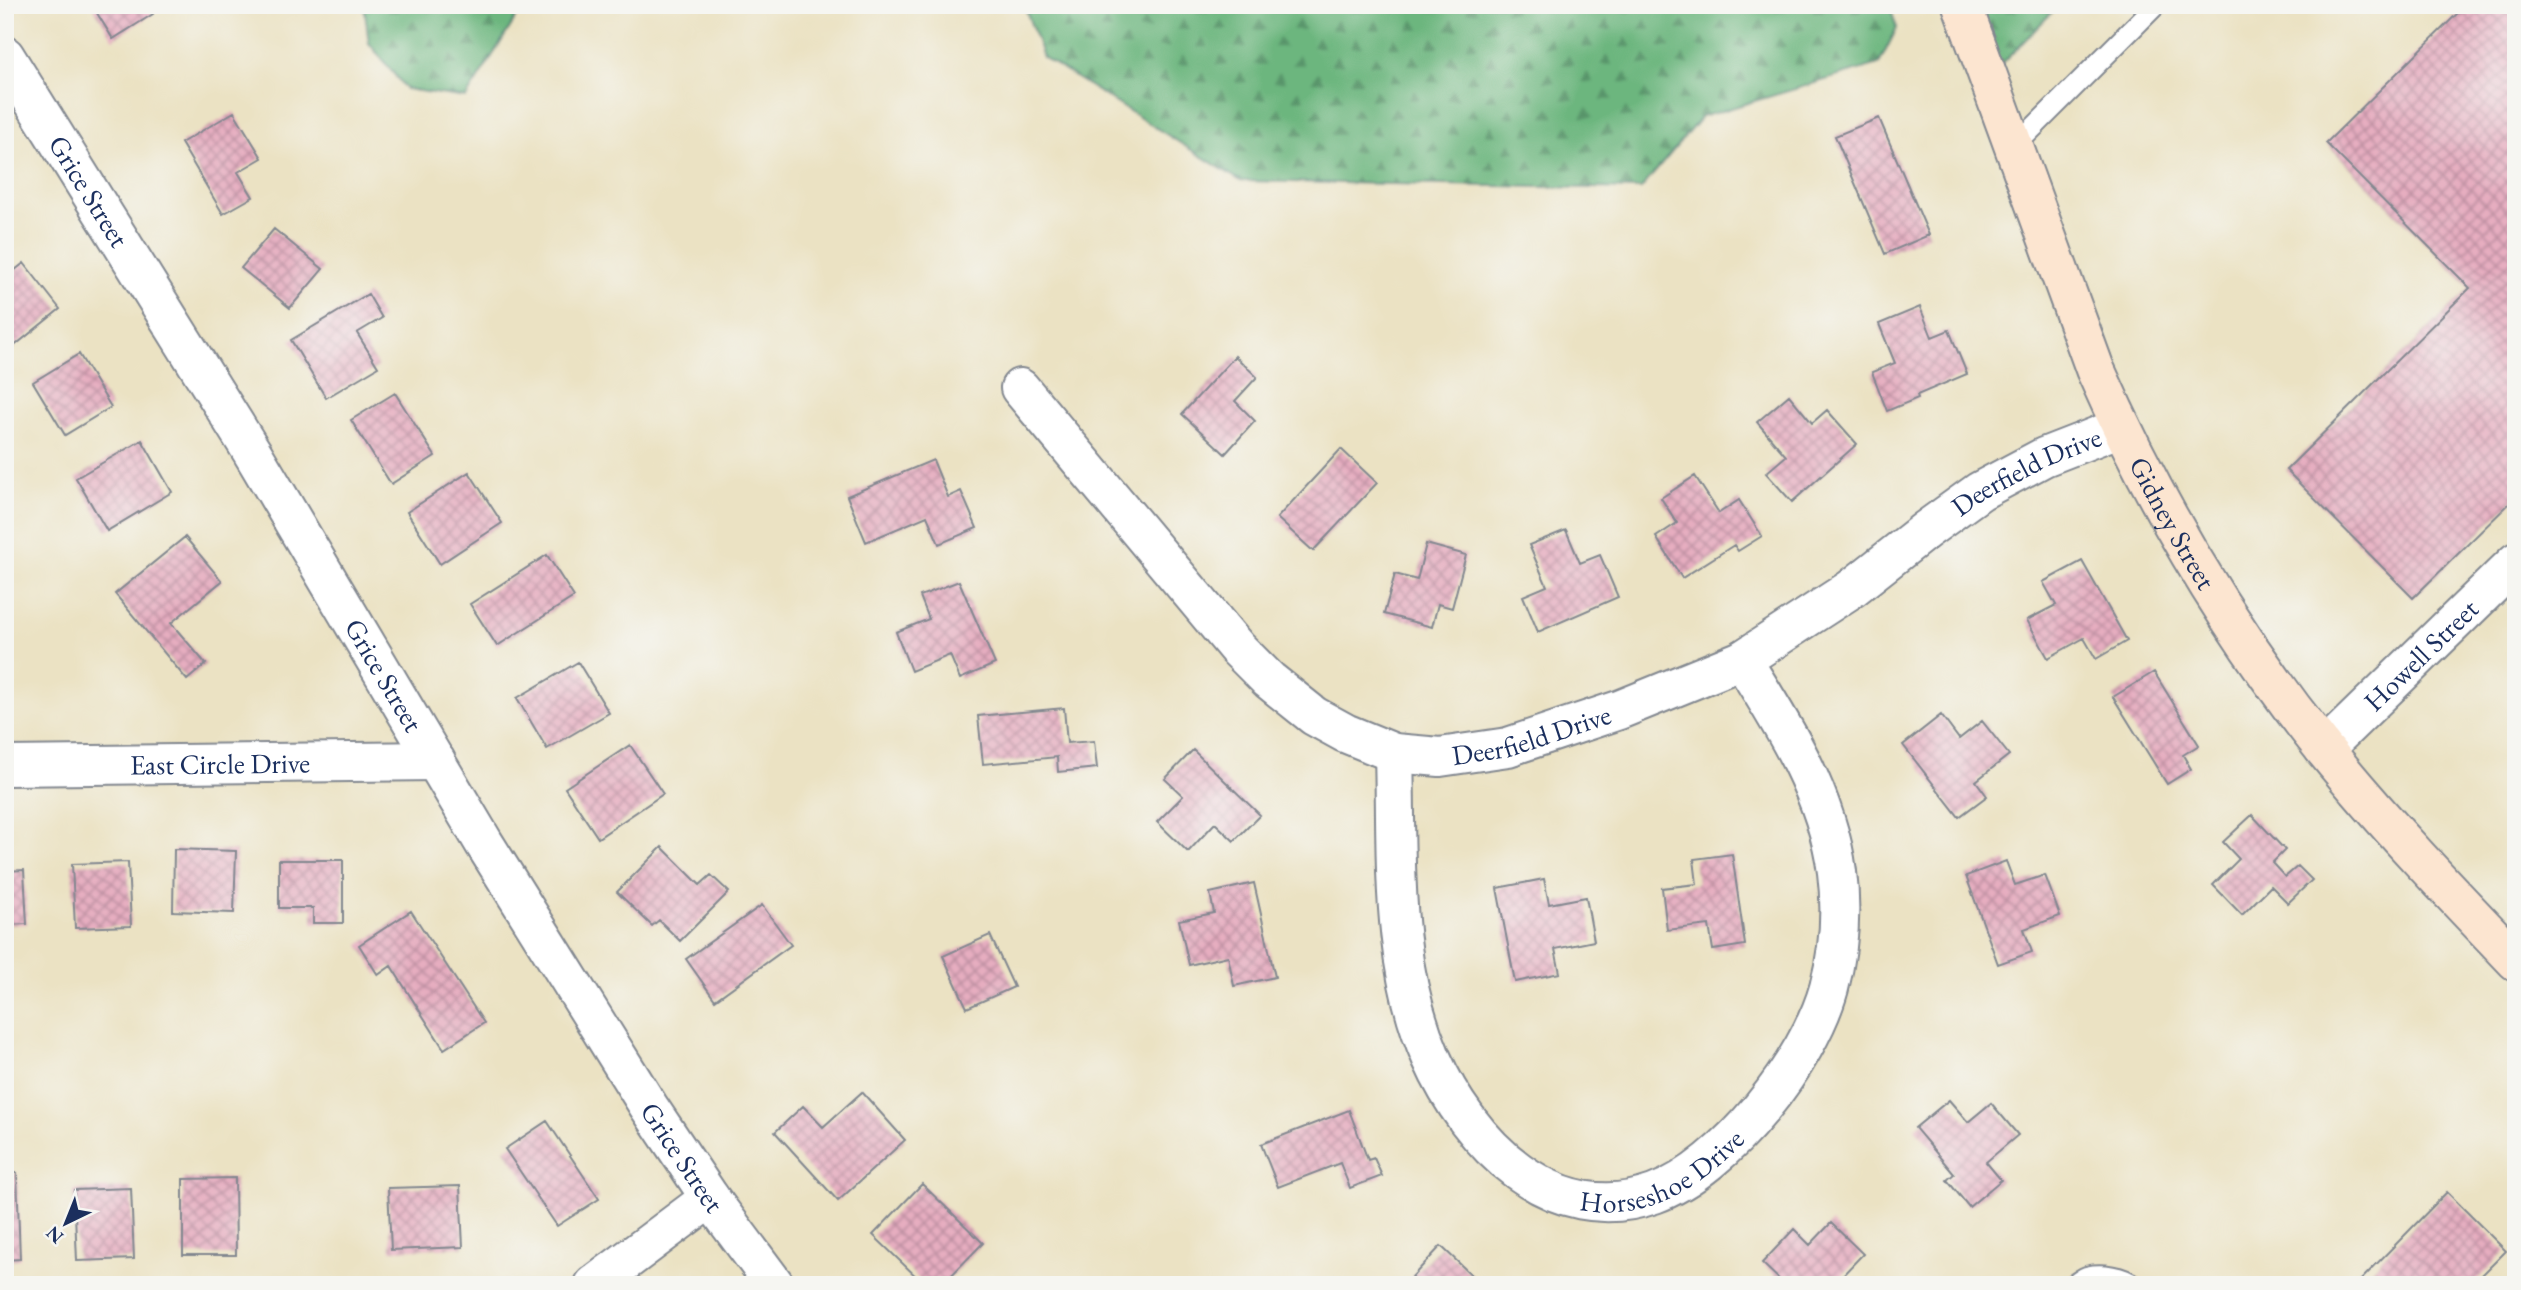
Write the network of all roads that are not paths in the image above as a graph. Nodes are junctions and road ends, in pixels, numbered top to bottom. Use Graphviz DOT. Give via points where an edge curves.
graph roads {
  1 [pos="1962,5"];
  2 [pos="2156,5"];
  3 [pos="5,56"];
  4 [pos="2014,147"];
  5 [pos="1020,388"];
  6 [pos="2121,427"];
  7 [pos="2516,562"];
  8 [pos="1742,660"];
  9 [pos="2324,749"];
  10 [pos="1394,752"];
  11 [pos="436,761"];
  12 [pos="5,766"];
  13 [pos="2516,961"];
  14 [pos="710,1198"];
  15 [pos="594,1285"];
  16 [pos="775,1285"];
  17 [pos="2073,1285"];
  18 [pos="2134,1285"];
  1 -- 4 [label="street, Gidney Street"];
  2 -- 4 [label="lane"];
  3 -- 11 [label="street, Grice Street" via="252,452"];
  4 -- 6 [label="street, Gidney Street" via="2095,369"];
  5 -- 10 [label="street, Deerfield Drive" via="1237,648 1269,680 1314,716"];
  6 -- 8 [label="street, Deerfield Drive" via="2044,457 1980,491 1851,589"];
  6 -- 9 [label="street, Gidney Street" via="2205,581"];
  7 -- 9 [label="street, Howell Street"];
  8 -- 10 [label="street, Deerfield Drive" via="1619,710 1508,747 1440,757"];
  8 -- 10 [label="street, Horseshoe Drive" via="1801,760 1826,821 1837,871 1838,951 1812,1031 1765,1103 1716,1156 1684,1180 1653,1194 1616,1202 1580,1200 1545,1188 1497,1153 1456,1107 1430,1055 1402,957"];
  9 -- 13 [label="street, Gidney Street"];
  11 -- 12 [label="street, East Circle Drive"];
  11 -- 14 [label="street, Grice Street"];
  14 -- 15 [label="street"];
  14 -- 16 [label="street, Grice Street"];
  17 -- 18 [label="lane" via="2087,1276 2112,1276"];
}
